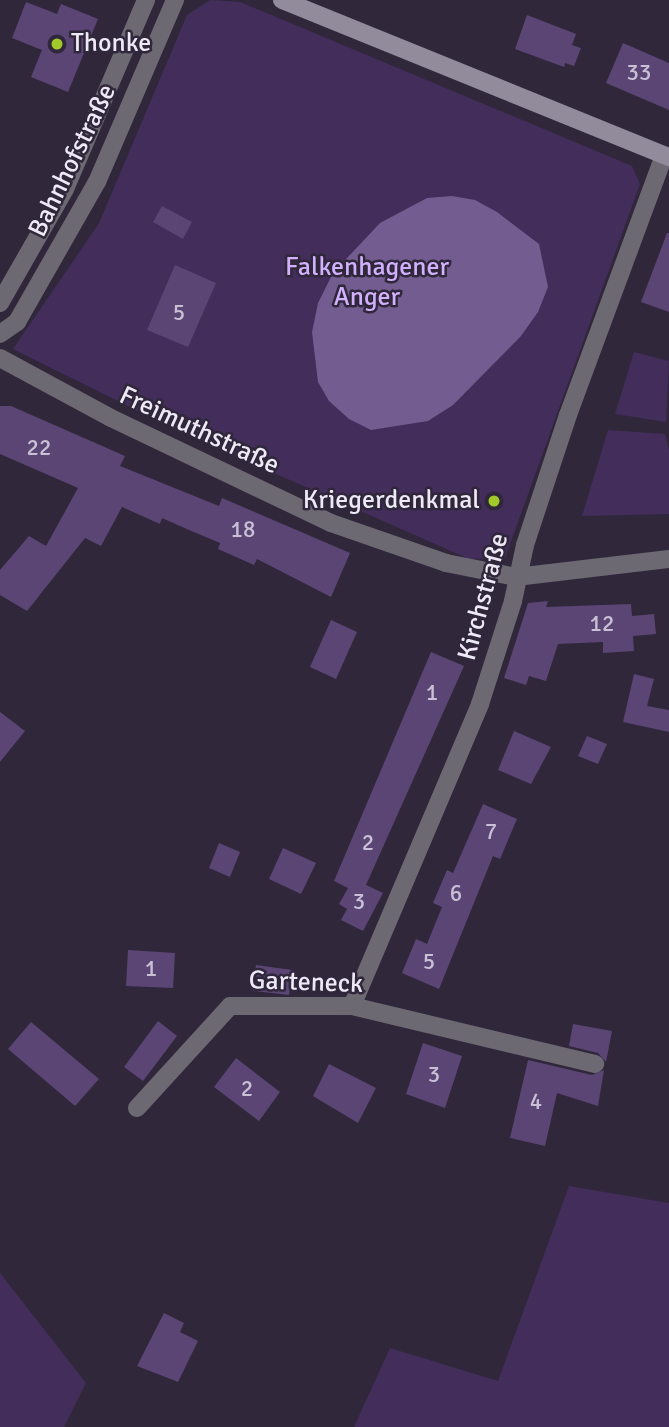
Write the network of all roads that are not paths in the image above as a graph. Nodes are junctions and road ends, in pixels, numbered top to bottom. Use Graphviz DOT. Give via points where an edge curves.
graph roads {
  1 [pos="146,0"];
  2 [pos="175,0"];
  3 [pos="282,0"];
  4 [pos="666,156"];
  5 [pos="0,303"];
  6 [pos="0,334"];
  7 [pos="0,358"];
  8 [pos="669,559"];
  9 [pos="516,577"];
  10 [pos="352,1006"];
  11 [pos="595,1064"];
  12 [pos="137,1108"];
  1 -- 5 [label="street, Bahnhofstraße" via="65,189"];
  2 -- 6 [label="street, Bahnhofstraße" via="97,182 17,322"];
  3 -- 4 [label="main road"];
  4 -- 9 [label="street, Kirchstraße" via="568,415"];
  7 -- 9 [label="street, Freimuthstraße" via="111,418 331,523 446,563"];
  8 -- 9 [label="street, Freimuthstraße"];
  9 -- 10 [label="street, Kirchstraße" via="513,601 480,704"];
  10 -- 11 [label="street, Garteneck"];
  10 -- 12 [label="street, Garteneck" via="230,1006"];
}
